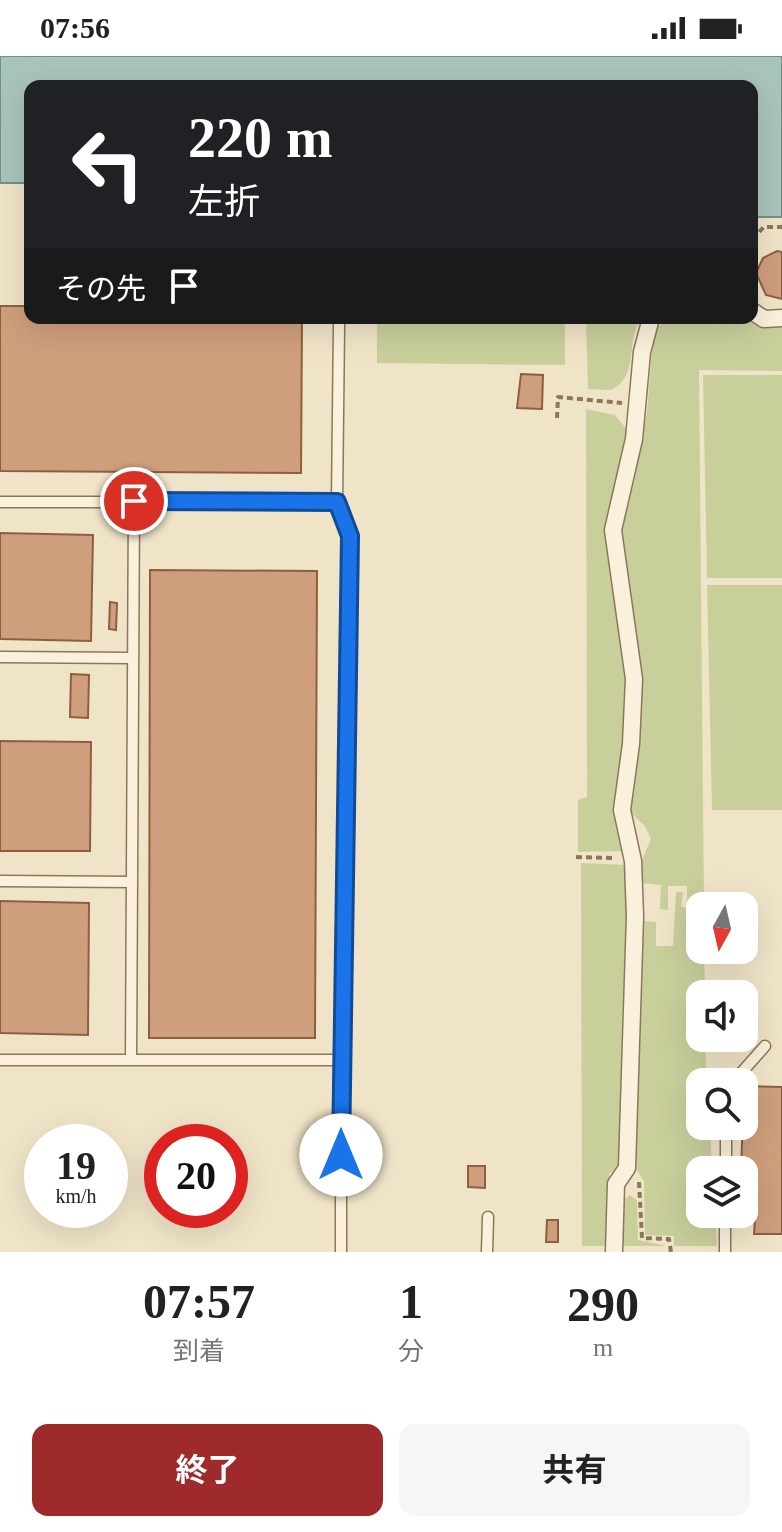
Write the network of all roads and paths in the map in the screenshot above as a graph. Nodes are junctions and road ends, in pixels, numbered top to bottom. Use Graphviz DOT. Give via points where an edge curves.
graph roads {
  1 [pos="782,227"];
  2 [pos="758,233"];
  3 [pos="758,315"];
  4 [pos="782,318"];
  5 [pos="649,324"];
  6 [pos="339,325"];
  7 [pos="637,405"];
  8 [pos="557,418"];
  9 [pos="134,501"];
  10 [pos="0,502"];
  11 [pos="337,502"];
  12 [pos="0,657"];
  13 [pos="132,658"];
  14 [pos="576,857"];
  15 [pos="632,857"];
  16 [pos="0,881"];
  17 [pos="132,882"];
  18 [pos="765,1046"];
  19 [pos="0,1060"];
  20 [pos="131,1060"];
  21 [pos="341,1060"];
  22 [pos="745,1068"];
  23 [pos="640,1196"];
  24 [pos="488,1217"];
  25 [pos="725,1228"];
  26 [pos="341,1252"];
  27 [pos="487,1252"];
  28 [pos="614,1252"];
  29 [pos="671,1252"];
  30 [pos="725,1252"];
  1 -- 2 [label="path" via="764,227"];
  3 -- 4 [label="street"];
  5 -- 7 [label="street"];
  6 -- 11 [label="lane"];
  7 -- 8 [label="path" via="558,397"];
  7 -- 15 [label="street" via="613,530 634,679 622,810"];
  9 -- 10 [label="lane"];
  9 -- 11 [label="lane"];
  9 -- 13 [label="lane"];
  11 -- 21 [label="lane" via="350,536"];
  12 -- 13 [label="lane"];
  13 -- 17 [label="lane"];
  14 -- 15 [label="path"];
  15 -- 28 [label="street" via="627,1168 616,1184"];
  16 -- 17 [label="lane"];
  17 -- 20 [label="lane"];
  18 -- 22 [label="lane"];
  19 -- 20 [label="lane"];
  20 -- 21 [label="lane"];
  21 -- 26 [label="lane"];
  23 -- 29 [label="path" via="642,1238 669,1239"];
  24 -- 27 [label="lane"];
  25 -- 30 [label="lane"];
}
